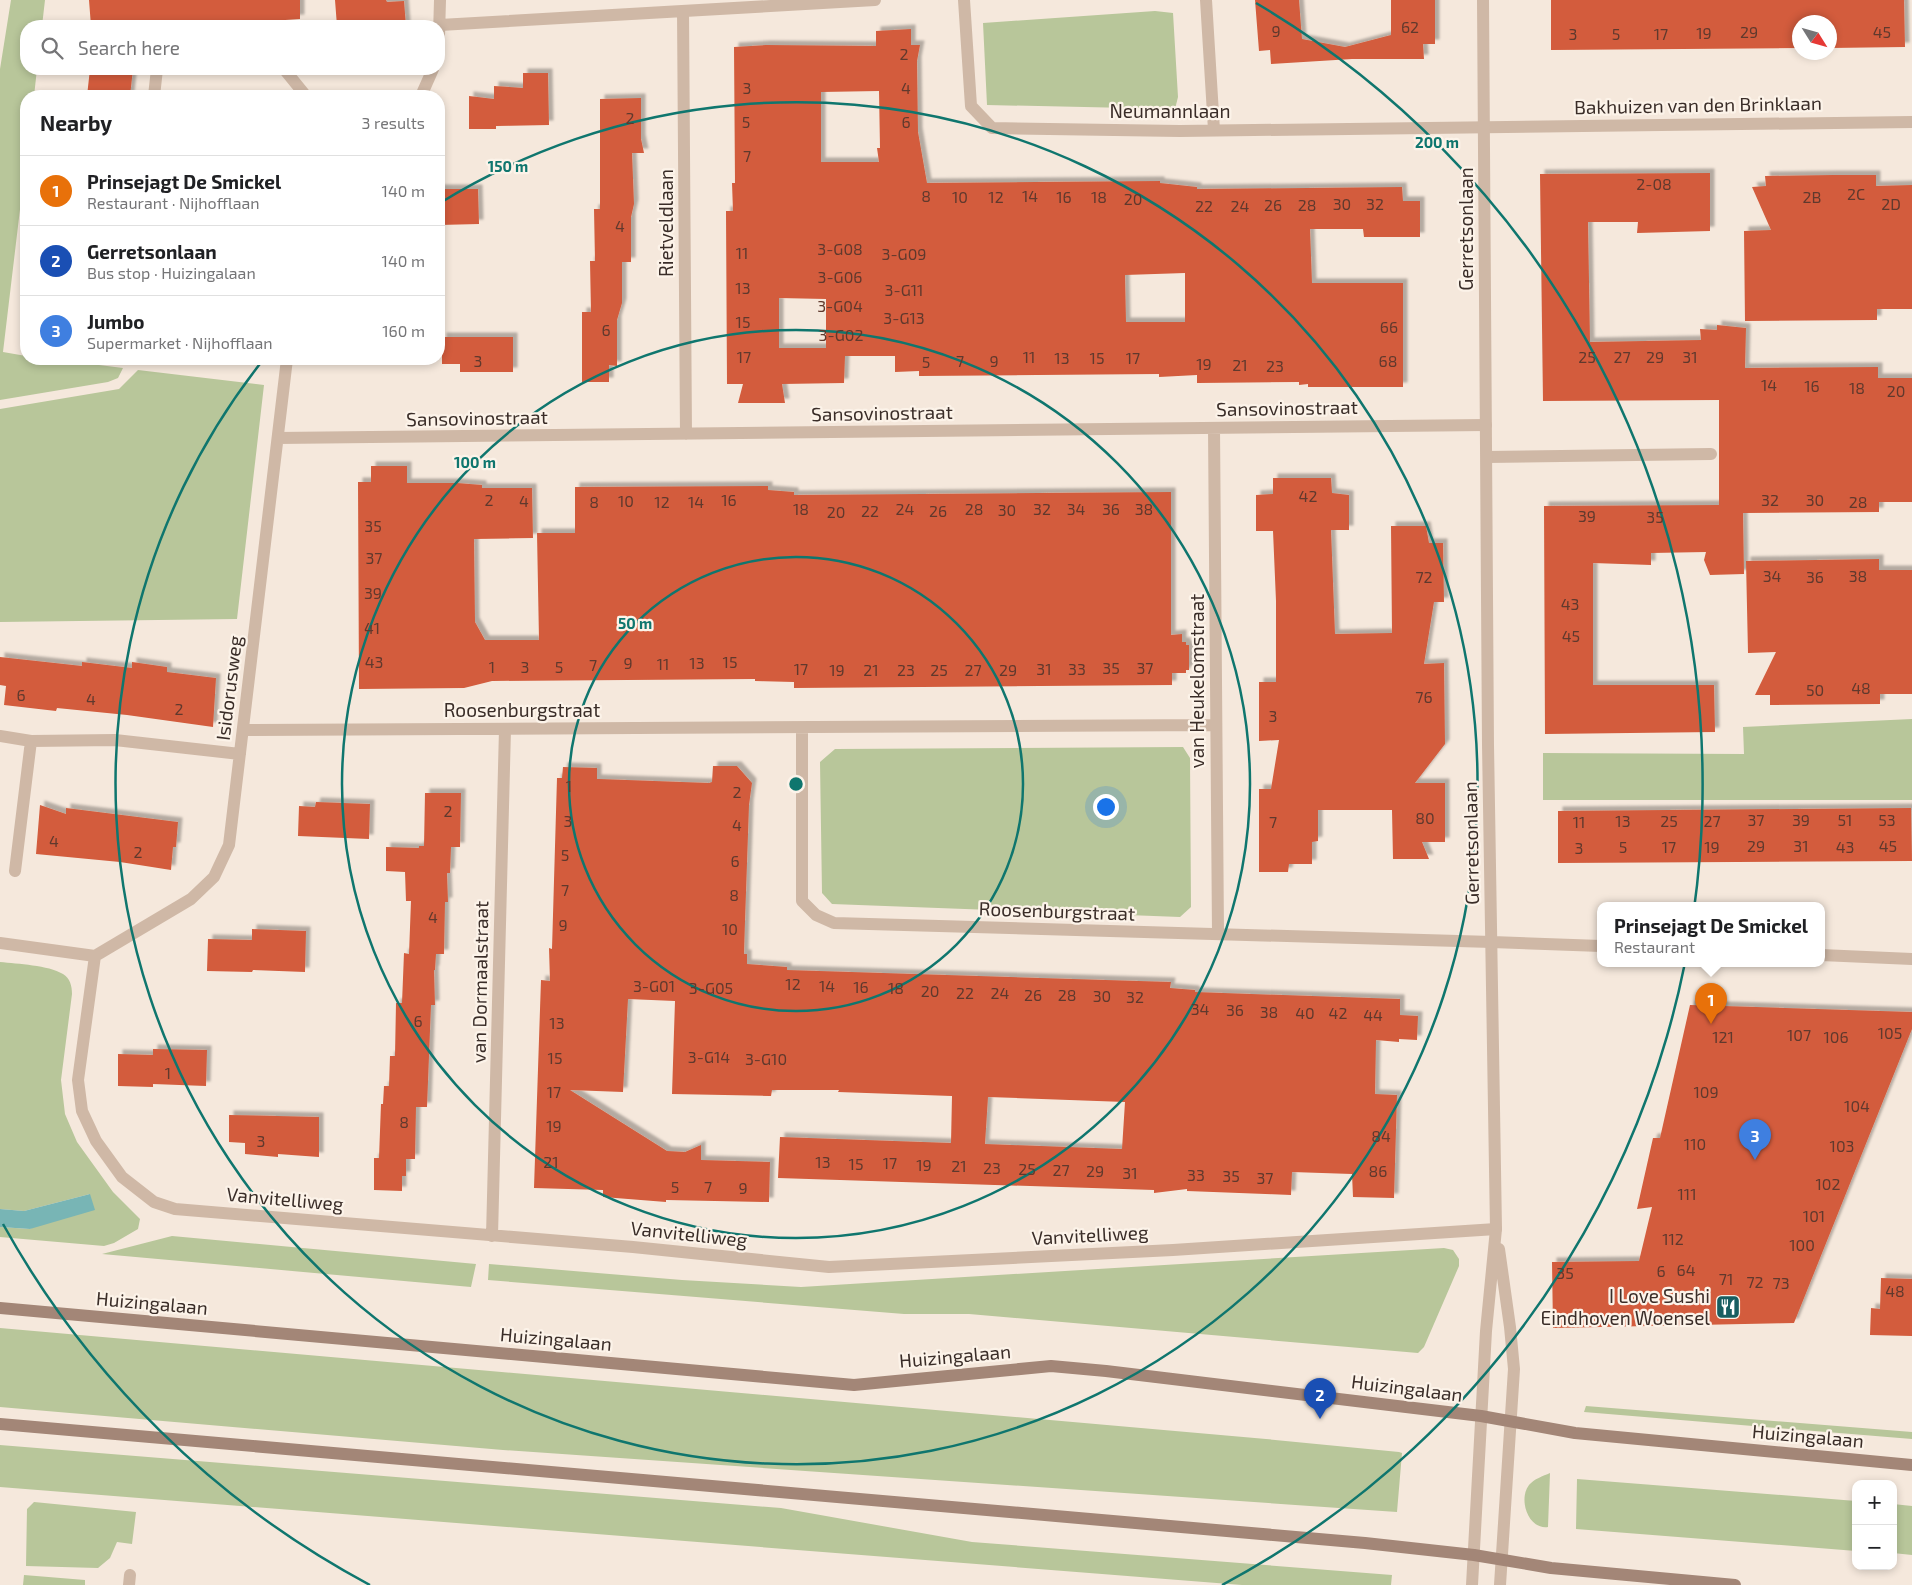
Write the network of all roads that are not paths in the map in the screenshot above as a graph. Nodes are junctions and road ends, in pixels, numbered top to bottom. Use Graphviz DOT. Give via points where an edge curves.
graph roads {
  1 [pos="440,0"];
  2 [pos="875,0"];
  3 [pos="964,0"];
  4 [pos="1206,0"];
  5 [pos="1484,0"];
  6 [pos="683,11"];
  7 [pos="439,20"];
  8 [pos="445,30"];
  9 [pos="156,75"];
  10 [pos="289,75"];
  11 [pos="430,75"];
  12 [pos="155,90"];
  13 [pos="301,90"];
  14 [pos="424,90"];
  15 [pos="1912,122"];
  16 [pos="1485,126"];
  17 [pos="1214,130"];
  18 [pos="286,365"];
  19 [pos="1486,425"];
  20 [pos="1214,428"];
  21 [pos="686,434"];
  22 [pos="278,438"];
  23 [pos="1711,454"];
  24 [pos="1487,458"];
  25 [pos="1216,725"];
  26 [pos="802,728"];
  27 [pos="505,729"];
  28 [pos="243,730"];
  29 [pos="0,736"];
  30 [pos="31,740"];
  31 [pos="240,754"];
  32 [pos="16,871"];
  33 [pos="1218,934"];
  34 [pos="1492,942"];
  35 [pos="0,943"];
  36 [pos="1597,946"];
  37 [pos="1825,955"];
  38 [pos="95,956"];
  39 [pos="1912,959"];
  40 [pos="1496,1229"];
  41 [pos="492,1236"];
  42 [pos="0,1308"];
  43 [pos="1481,1416"];
  44 [pos="1510,1420"];
  45 [pos="0,1424"];
  46 [pos="1912,1465"];
  47 [pos="1474,1555"];
  48 [pos="1501,1560"];
  49 [pos="1472,1585"];
  50 [pos="1500,1585"];
  51 [pos="1734,1585"];
  1 -- 7 [label="street"];
  2 -- 6 [label="street"];
  3 -- 17 [label="street, Neumannlaan" via="971,106 992,128"];
  4 -- 17 [label="street"];
  5 -- 16 [label="street, Gerretsonlaan"];
  6 -- 8 [label="street"];
  6 -- 21 [label="street, Rietveldlaan"];
  9 -- 12 [label="street"];
  10 -- 13 [label="street"];
  11 -- 14 [label="street"];
  15 -- 16 [label="street, Bakhuizen van den Brinklaan"];
  16 -- 17 [label="street, Neumannlaan"];
  16 -- 19 [label="street, Gerretsonlaan"];
  18 -- 22 [label="street, Isidorusweg"];
  19 -- 20 [label="street, Sansovinostraat"];
  19 -- 24 [label="street, Gerretsonlaan"];
  20 -- 21 [label="street, Sansovinostraat"];
  20 -- 25 [label="street, van Heukelomstraat"];
  21 -- 22 [label="street, Sansovinostraat"];
  22 -- 28 [label="street, Isidorusweg"];
  23 -- 24 [label="street"];
  24 -- 34 [label="street, Gerretsonlaan"];
  25 -- 26 [label="street, Roosenburgstraat"];
  25 -- 33 [label="street, van Heukelomstraat"];
  26 -- 27 [label="street, Roosenburgstraat"];
  26 -- 33 [label="street, Roosenburgstraat" via="802,901 816,915 834,923"];
  27 -- 28 [label="street, Roosenburgstraat"];
  27 -- 41 [label="street, van Dormaalstraat"];
  28 -- 31 [label="street, Isidorusweg"];
  29 -- 30 [label="street"];
  30 -- 31 [label="street" via="114,740"];
  30 -- 32 [label="street"];
  31 -- 38 [label="street, Isidorusweg" via="229,845 214,877 191,899"];
  33 -- 34 [label="street, Roosenburgstraat"];
  34 -- 36 [label="street, Roosenburgstraat"];
  34 -- 40 [label="street, Gerretsonlaan"];
  35 -- 38 [label="street"];
  37 -- 39 [label="street"];
  38 -- 41 [label="street, Vanvitelliweg" via="78,1080 82,1111 96,1141 122,1178 154,1202 175,1209"];
  40 -- 41 [label="street, Vanvitelliweg" via="1172,1250 829,1267"];
  40 -- 43 [label="street"];
  40 -- 44 [label="street" via="1513,1360"];
  42 -- 43 [label="main road, Huizingalaan" via="854,1385 1051,1366"];
  43 -- 44 [label="main road, Huizingalaan"];
  43 -- 47 [label="street"];
  44 -- 46 [label="main road, Huizingalaan" via="1576,1433"];
  44 -- 48 [label="street"];
  45 -- 47 [label="main road" via="1170,1525"];
  47 -- 48 [label="main road"];
  47 -- 49 [label="street"];
  48 -- 50 [label="street"];
  48 -- 51 [label="main road" via="1551,1568"];
}
